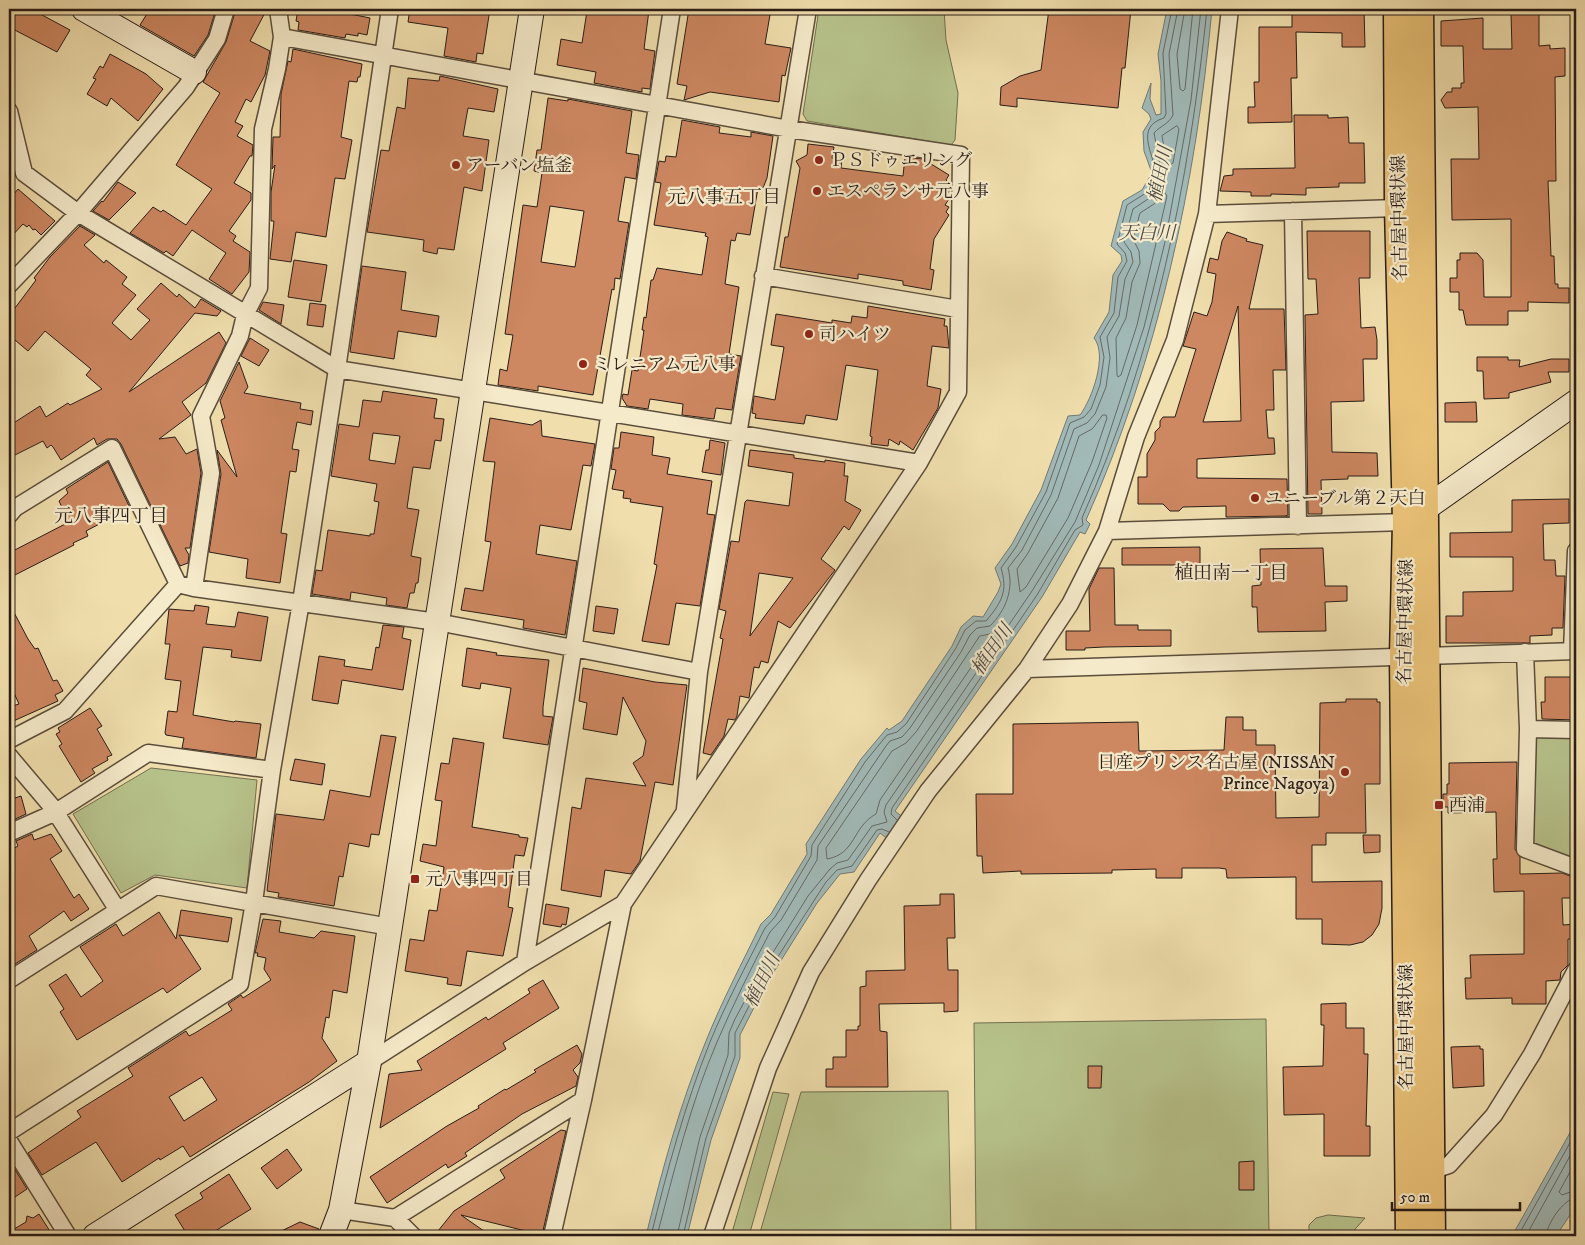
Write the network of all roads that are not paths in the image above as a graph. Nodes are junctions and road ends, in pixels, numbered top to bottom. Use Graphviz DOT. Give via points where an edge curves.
graph roads {
  1 [pos="84,9"];
  2 [pos="226,9"];
  3 [pos="278,9"];
  4 [pos="390,9"];
  5 [pos="532,9"];
  6 [pos="672,9"];
  7 [pos="808,9"];
  8 [pos="1230,9"];
  9 [pos="1397,9"];
  10 [pos="1420,9"];
  11 [pos="282,37"];
  12 [pos="383,56"];
  13 [pos="194,72"];
  14 [pos="521,80"];
  15 [pos="657,104"];
  16 [pos="9,111"];
  17 [pos="789,129"];
  18 [pos="1398,208"];
  19 [pos="1294,211"];
  20 [pos="78,213"];
  21 [pos="1207,214"];
  22 [pos="763,276"];
  23 [pos="9,285"];
  24 [pos="958,309"];
  25 [pos="245,315"];
  26 [pos="337,369"];
  27 [pos="473,391"];
  28 [pos="1576,402"];
  29 [pos="610,413"];
  30 [pos="737,433"];
  31 [pos="919,463"];
  32 [pos="9,515"];
  33 [pos="1416,515"];
  34 [pos="1298,526"];
  35 [pos="1107,531"];
  36 [pos="1576,551"];
  37 [pos="1576,570"];
  38 [pos="178,584"];
  39 [pos="194,588"];
  40 [pos="301,602"];
  41 [pos="437,622"];
  42 [pos="573,648"];
  43 [pos="1574,651"];
  44 [pos="1525,652"];
  45 [pos="1414,656"];
  46 [pos="1027,669"];
  47 [pos="699,672"];
  48 [pos="1528,729"];
  49 [pos="1576,730"];
  50 [pos="9,740"];
  51 [pos="9,756"];
  52 [pos="272,770"];
  53 [pos="685,811"];
  54 [pos="56,812"];
  55 [pos="9,833"];
  56 [pos="1576,868"];
  57 [pos="254,902"];
  58 [pos="623,904"];
  59 [pos="117,909"];
  60 [pos="390,927"];
  61 [pos="525,962"];
  62 [pos="1576,970"];
  63 [pos="9,980"];
  64 [pos="369,1062"];
  65 [pos="583,1100"];
  66 [pos="9,1132"];
  67 [pos="9,1141"];
  68 [pos="1431,1171"];
  69 [pos="341,1210"];
  70 [pos="395,1218"];
  71 [pos="1424,1234"];
  72 [pos="68,1236"];
  73 [pos="95,1236"];
  74 [pos="331,1236"];
  75 [pos="414,1236"];
  76 [pos="552,1236"];
  77 [pos="712,1236"];
  1 -- 13 [label="street"];
  2 -- 13 [label="street" via="217,39"];
  3 -- 11 [label="street"];
  4 -- 12 [label="street"];
  5 -- 14 [label="street"];
  6 -- 15 [label="street"];
  7 -- 17 [label="street"];
  8 -- 21 [label="street"];
  9 -- 18 [label="main road, 名古屋中環状線"];
  10 -- 33 [label="main road, 名古屋中環状線"];
  11 -- 12 [label="street"];
  11 -- 25 [label="street" via="263,129 259,288"];
  12 -- 14 [label="street"];
  12 -- 26 [label="street"];
  13 -- 20 [label="street" via="186,87"];
  14 -- 15 [label="street"];
  14 -- 27 [label="street"];
  15 -- 17 [label="street"];
  15 -- 29 [label="street"];
  16 -- 20 [label="street" via="24,173"];
  17 -- 22 [label="street"];
  17 -- 24 [label="street" via="961,156"];
  18 -- 19 [label="street"];
  18 -- 33 [label="main road, 名古屋中環状線"];
  19 -- 21 [label="street"];
  19 -- 34 [label="street"];
  20 -- 23 [label="street"];
  20 -- 25 [label="street"];
  21 -- 35 [label="street" via="1175,340 1136,437"];
  22 -- 24 [label="street"];
  22 -- 30 [label="street"];
  24 -- 31 [label="street" via="958,392"];
  25 -- 26 [label="street"];
  25 -- 39 [label="street" via="240,336 201,416 211,473"];
  26 -- 27 [label="street"];
  26 -- 40 [label="street"];
  27 -- 29 [label="street"];
  27 -- 41 [label="street"];
  28 -- 33 [label="street"];
  29 -- 30 [label="street"];
  29 -- 42 [label="street"];
  30 -- 31 [label="street"];
  30 -- 47 [label="street"];
  31 -- 53 [label="street"];
  32 -- 38 [label="street" via="15,508 112,448"];
  33 -- 34 [label="street"];
  33 -- 45 [label="main road, 名古屋中環状線"];
  34 -- 35 [label="street"];
  35 -- 46 [label="street" via="1070,604"];
  36 -- 37 [label="street"];
  37 -- 43 [label="street"];
  38 -- 39 [label="street"];
  38 -- 50 [label="street" via="65,711"];
  39 -- 40 [label="street"];
  40 -- 41 [label="street"];
  40 -- 52 [label="street"];
  41 -- 42 [label="street"];
  41 -- 60 [label="street"];
  42 -- 47 [label="street"];
  42 -- 61 [label="street"];
  43 -- 44 [label="street"];
  44 -- 45 [label="street"];
  44 -- 48 [label="street"];
  45 -- 46 [label="street"];
  45 -- 68 [label="main road, 名古屋中環状線"];
  45 -- 71 [label="main road, 名古屋中環状線"];
  46 -- 77 [label="street" via="928,790 811,972 768,1068"];
  47 -- 53 [label="street"];
  48 -- 49 [label="street"];
  48 -- 56 [label="street" via="1524,849"];
  51 -- 54 [label="street"];
  52 -- 54 [label="street" via="148,753"];
  52 -- 57 [label="street"];
  53 -- 58 [label="street"];
  54 -- 55 [label="street"];
  54 -- 59 [label="street"];
  57 -- 59 [label="street" via="156,886"];
  57 -- 60 [label="street"];
  57 -- 66 [label="street" via="240,984"];
  58 -- 61 [label="street"];
  58 -- 65 [label="street"];
  59 -- 63 [label="street"];
  60 -- 64 [label="street"];
  61 -- 64 [label="street"];
  62 -- 68 [label="street" via="1532,1054 1494,1115 1449,1165"];
  64 -- 69 [label="street"];
  64 -- 73 [label="street"];
  65 -- 70 [label="street"];
  65 -- 76 [label="street"];
  67 -- 72 [label="street"];
  68 -- 71 [label="main road, 名古屋中環状線"];
  69 -- 70 [label="street"];
  69 -- 74 [label="street"];
  70 -- 75 [label="street"];
}
